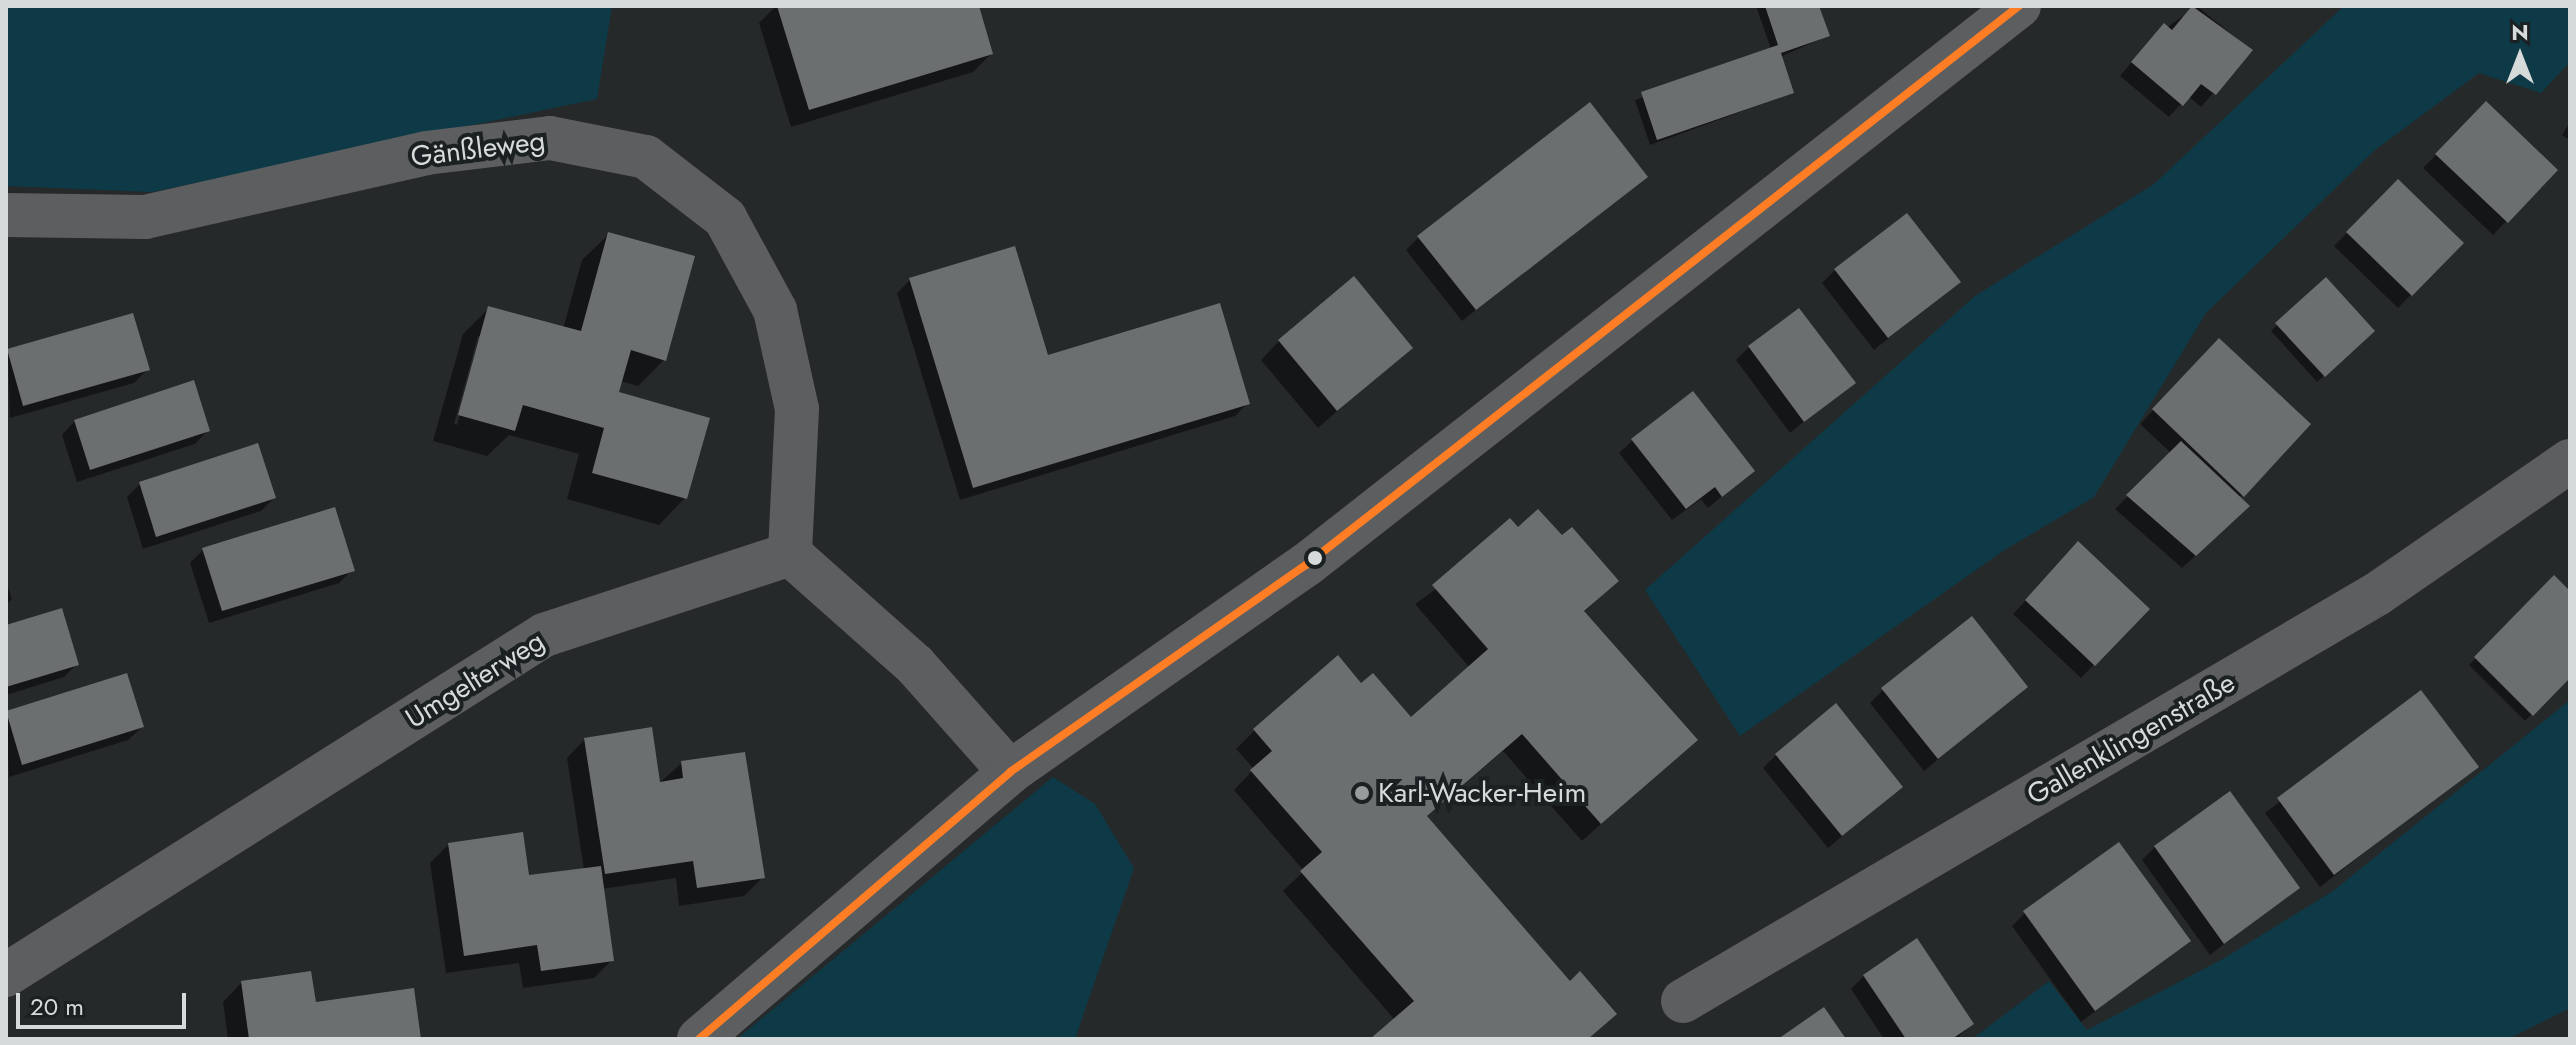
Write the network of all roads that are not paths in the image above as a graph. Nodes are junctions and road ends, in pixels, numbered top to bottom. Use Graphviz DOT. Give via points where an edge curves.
graph roads {
  1 [pos="2019,6"];
  2 [pos="6,215"];
  3 [pos="2570,461"];
  4 [pos="790,554"];
  5 [pos="1010,772"];
  6 [pos="6,975"];
  7 [pos="1683,1001"];
  8 [pos="699,1039"];
  1 -- 5 [label="street" via="1306,565"];
  2 -- 4 [label="street, Gänßleweg" via="145,217 426,153 550,138 646,157 725,218 775,310 797,409"];
  3 -- 7 [label="street, Gallenklingenstraße" via="2377,594"];
  4 -- 5 [label="street" via="915,665"];
  4 -- 6 [label="street, Umgelterweg" via="544,635"];
  5 -- 8 [label="street"];
}
